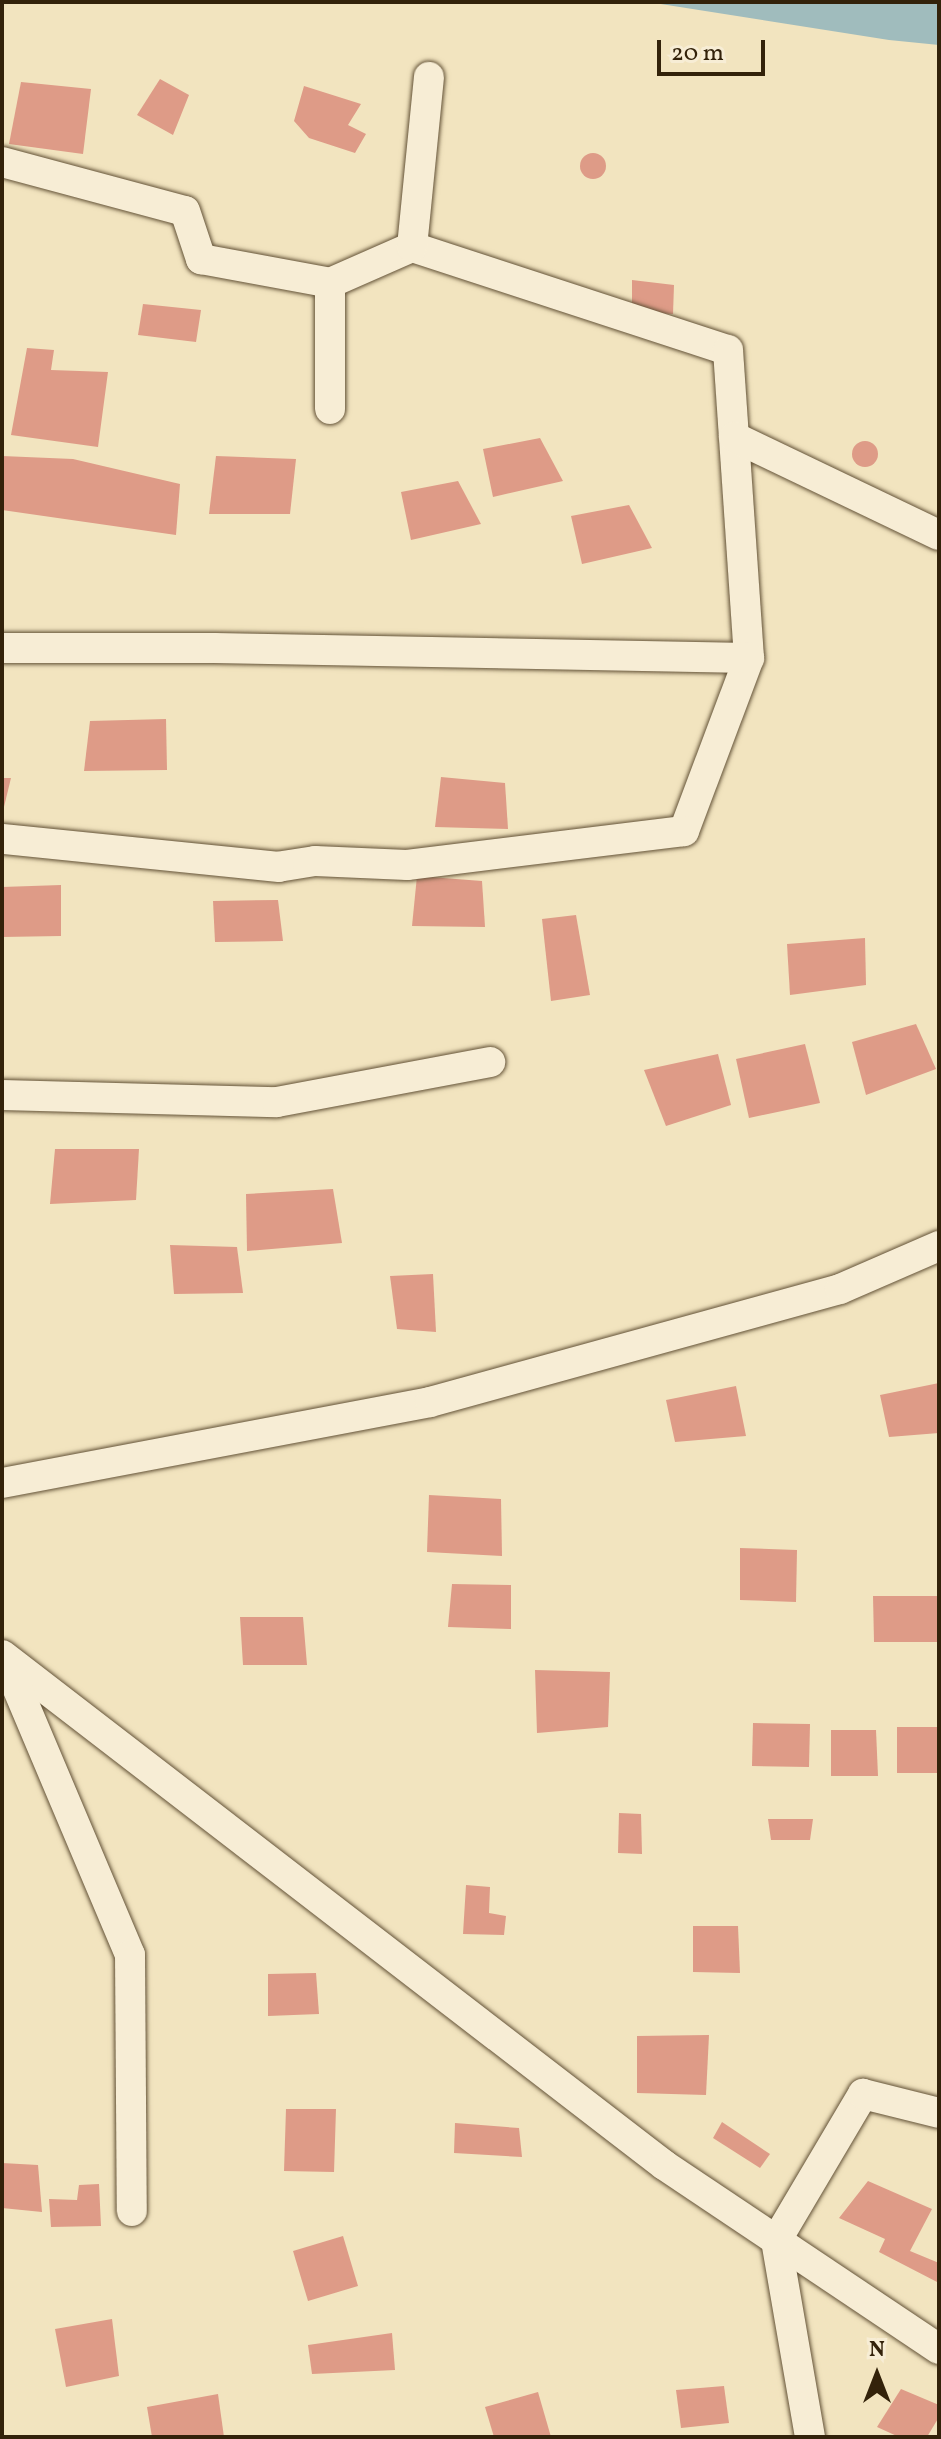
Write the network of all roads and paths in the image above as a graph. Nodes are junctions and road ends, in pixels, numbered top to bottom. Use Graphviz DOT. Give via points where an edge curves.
graph roads {
  1 [pos="429,77"];
  2 [pos="2,162"];
  3 [pos="412,247"];
  4 [pos="330,283"];
  5 [pos="330,409"];
  6 [pos="734,437"];
  7 [pos="939,535"];
  8 [pos="2,648"];
  9 [pos="749,658"];
  10 [pos="2,839"];
  11 [pos="490,1062"];
  12 [pos="2,1095"];
  13 [pos="939,1246"];
  14 [pos="2,1483"];
  15 [pos="3,1656"];
  16 [pos="939,2113"];
  17 [pos="132,2211"];
  18 [pos="776,2241"];
  19 [pos="939,2349"];
  20 [pos="810,2437"];
  1 -- 3 [label="street"];
  2 -- 4 [label="street" via="185,211 201,259"];
  3 -- 4 [label="street"];
  3 -- 6 [label="street" via="728,350"];
  4 -- 5 [label="street"];
  6 -- 7 [label="street"];
  6 -- 9 [label="street"];
  8 -- 9 [label="street"];
  9 -- 10 [label="street" via="684,831 407,865 315,861 279,867"];
  11 -- 12 [label="street" via="277,1102"];
  13 -- 14 [label="street" via="840,1289 430,1402"];
  15 -- 17 [label="street" via="130,1955"];
  15 -- 18 [label="street" via="664,2165"];
  16 -- 18 [label="street" via="863,2094"];
  18 -- 19 [label="street"];
  18 -- 20 [label="street"];
}
